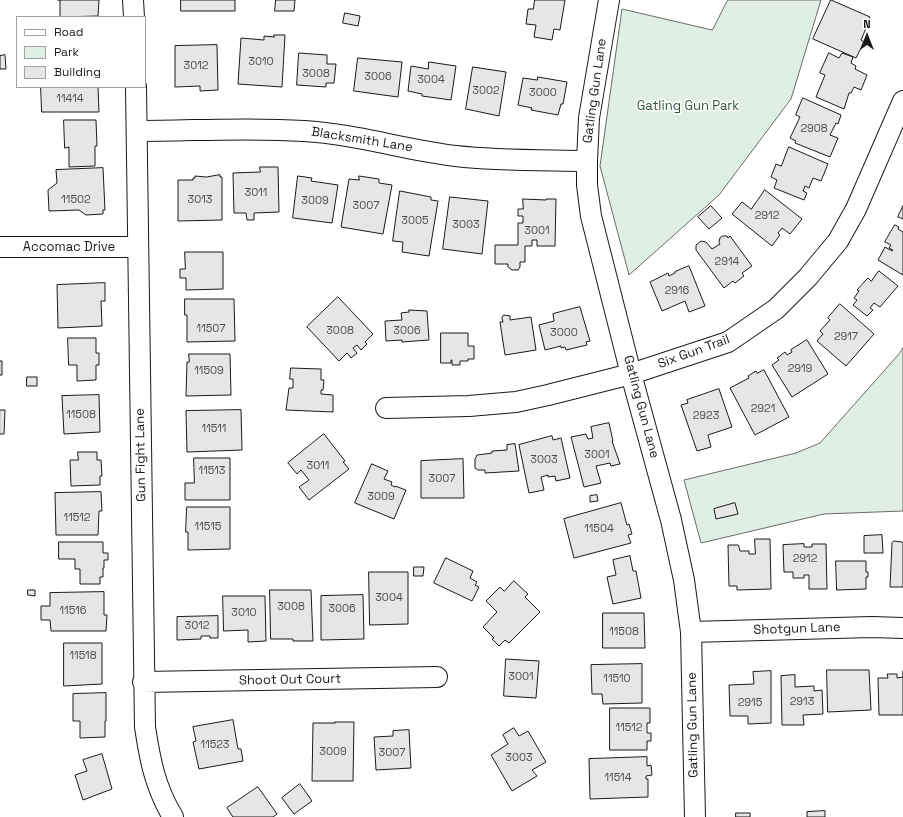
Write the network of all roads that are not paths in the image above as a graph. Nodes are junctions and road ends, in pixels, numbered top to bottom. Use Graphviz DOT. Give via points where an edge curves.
graph roads {
  1 [pos="133,0"];
  2 [pos="609,0"];
  3 [pos="134,16"];
  4 [pos="136,88"];
  5 [pos="903,100"];
  6 [pos="137,131"];
  7 [pos="586,161"];
  8 [pos="0,247"];
  9 [pos="138,247"];
  10 [pos="631,374"];
  11 [pos="386,408"];
  12 [pos="903,628"];
  13 [pos="691,632"];
  14 [pos="437,677"];
  15 [pos="143,682"];
  16 [pos="173,817"];
  17 [pos="695,817"];
  1 -- 3 [label="street"];
  2 -- 7 [label="street, Gatling Gun Lane" via="589,118"];
  4 -- 6 [label="street, Gun Fight Lane"];
  5 -- 10 [label="street, Six Gun Trail" via="856,210 838,241 808,277 776,309 728,342"];
  6 -- 7 [label="street, Blacksmith Lane" via="305,131 343,135 456,156"];
  6 -- 9 [label="street, Gun Fight Lane"];
  7 -- 10 [label="street, Gatling Gun Lane" via="591,216"];
  8 -- 9 [label="street, Accomac Drive"];
  9 -- 15 [label="street, Gun Fight Lane"];
  10 -- 11 [label="street, Six Gun Trail" via="516,402"];
  10 -- 13 [label="street, Gatling Gun Lane" via="671,520 684,580"];
  12 -- 13 [label="street, Shotgun Lane"];
  13 -- 17 [label="street, Gatling Gun Lane"];
  14 -- 15 [label="street, Shoot Out Court"];
  15 -- 16 [label="street, Gun Fight Lane" via="144,727 150,762 161,796"];
}
